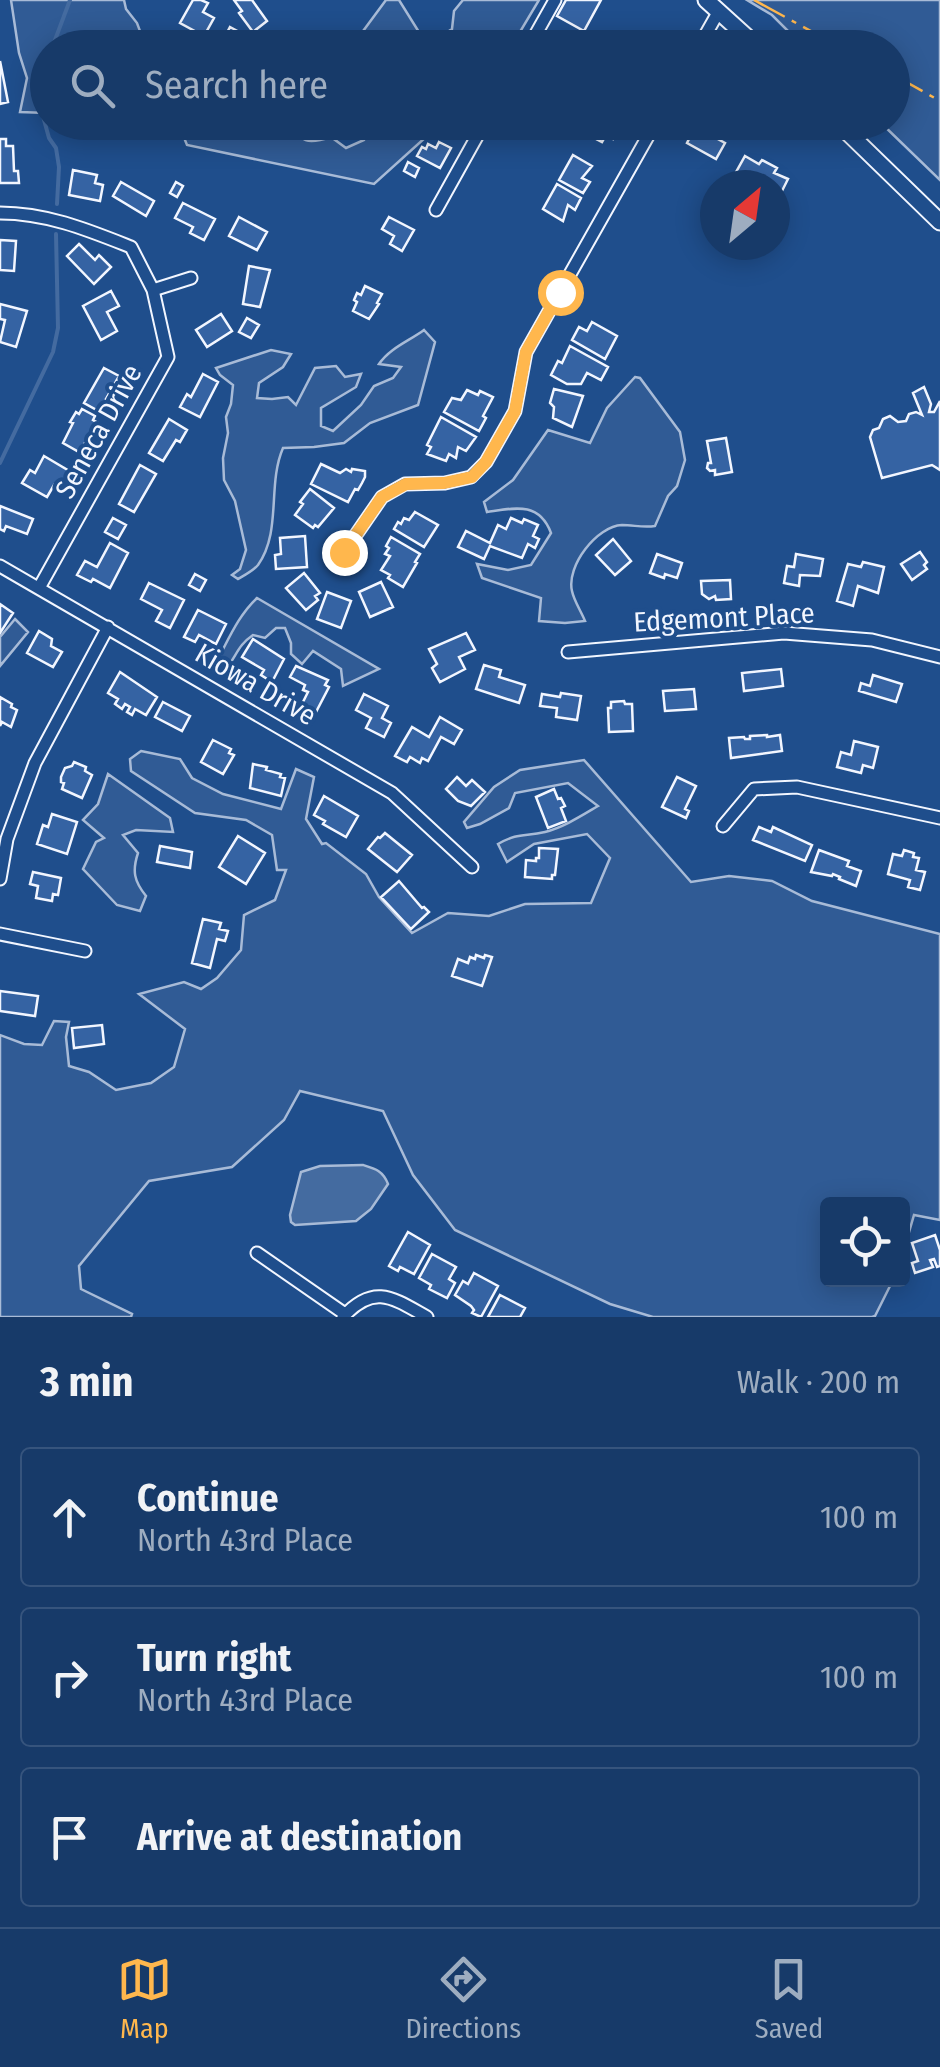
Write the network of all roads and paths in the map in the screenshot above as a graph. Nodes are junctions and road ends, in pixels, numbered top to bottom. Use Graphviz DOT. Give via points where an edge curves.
graph roads {
  1 [pos="555,0"];
  2 [pos="712,6"];
  3 [pos="538,30"];
  4 [pos="704,30"];
  5 [pos="738,30"];
  6 [pos="476,140"];
  7 [pos="646,140"];
  8 [pos="856,140"];
  9 [pos="436,210"];
  10 [pos="0,214"];
  11 [pos="940,222"];
  12 [pos="191,278"];
  13 [pos="153,290"];
  14 [pos="344,552"];
  15 [pos="0,566"];
  16 [pos="39,588"];
  17 [pos="108,627"];
  18 [pos="568,652"];
  19 [pos="940,658"];
  20 [pos="940,818"];
  21 [pos="722,826"];
  22 [pos="472,867"];
  23 [pos="0,879"];
  24 [pos="0,934"];
  25 [pos="85,951"];
  26 [pos="256,1252"];
  27 [pos="344,1315"];
  28 [pos="427,1317"];
  1 -- 3 [label="street"];
  2 -- 4 [label="street"];
  2 -- 5 [label="main road"];
  6 -- 9 [label="street"];
  7 -- 14 [label="street" via="526,352 515,411 486,462 472,477 406,484 382,497"];
  8 -- 11 [label="main road"];
  10 -- 13 [label="street, Seneca Drive" via="75,225 131,247"];
  12 -- 13 [label="street"];
  13 -- 16 [label="street, Seneca Drive" via="168,357"];
  15 -- 16 [label="street, Kiowa Drive"];
  16 -- 17 [label="street, Kiowa Drive"];
  17 -- 22 [label="street, Kiowa Drive" via="392,793"];
  17 -- 23 [label="street" via="35,763"];
  18 -- 19 [label="street, Edgemont Place" via="784,633 872,640"];
  20 -- 21 [label="street" via="797,788 754,789"];
  24 -- 25 [label="street"];
  26 -- 27 [label="street"];
  27 -- 28 [label="street" via="359,1301 381,1296"];
}
